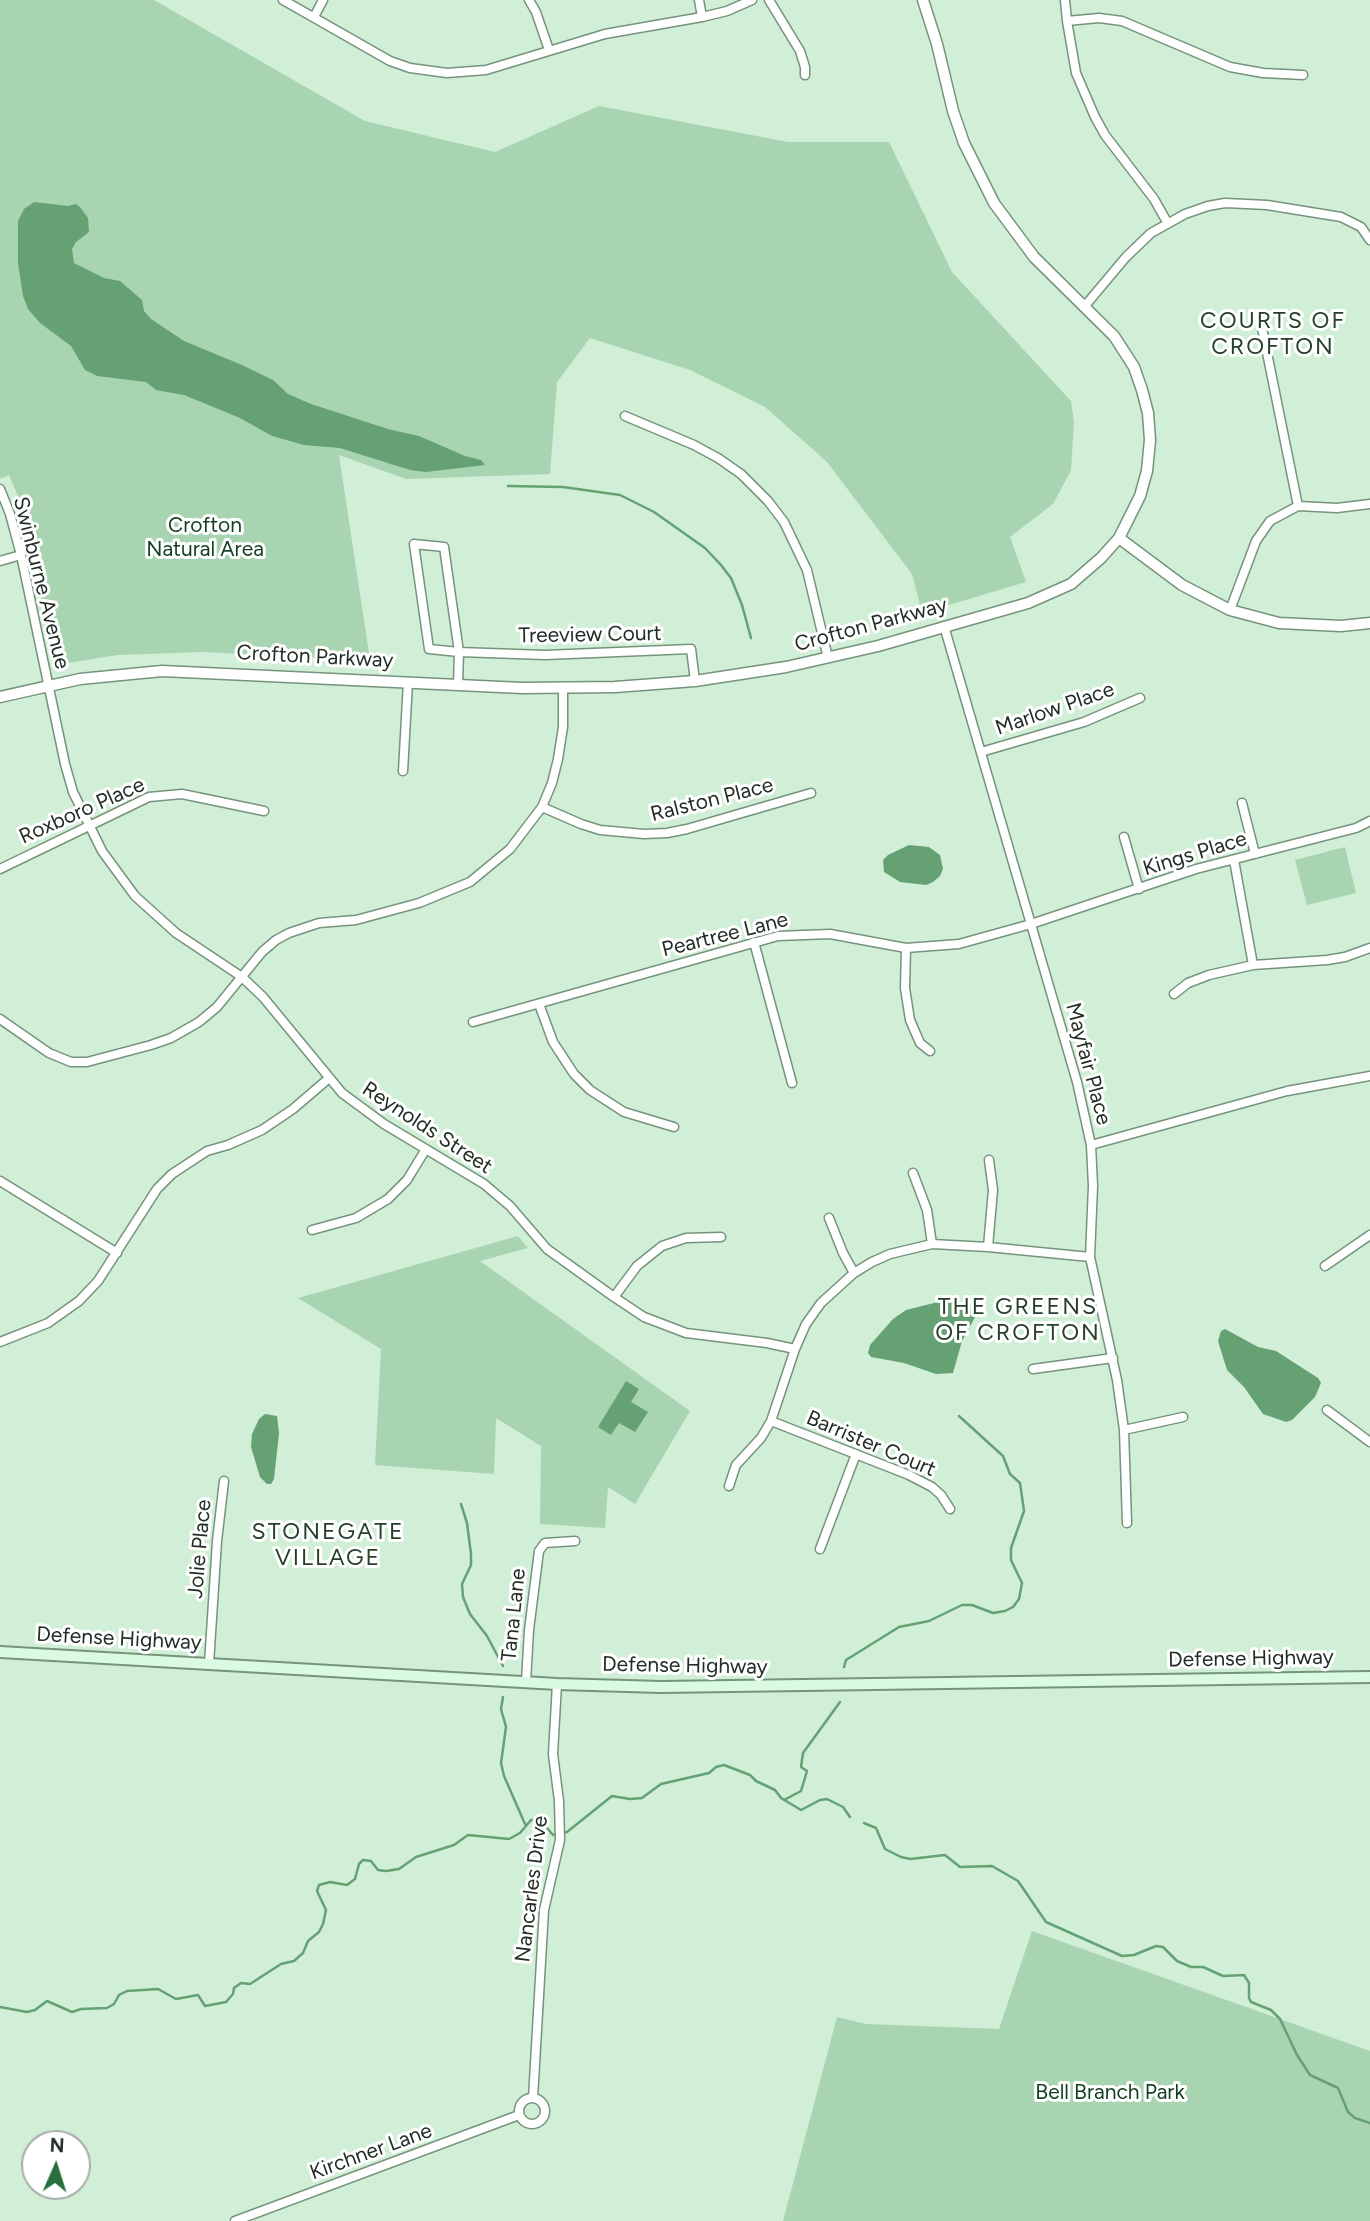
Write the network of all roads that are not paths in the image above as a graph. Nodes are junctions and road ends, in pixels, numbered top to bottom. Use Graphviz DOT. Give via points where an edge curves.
graph roads {
  1 [pos="284,0"];
  2 [pos="323,0"];
  3 [pos="529,0"];
  4 [pos="699,0"];
  5 [pos="752,0"];
  6 [pos="769,0"];
  7 [pos="923,0"];
  8 [pos="1065,0"];
  9 [pos="314,17"];
  10 [pos="702,17"];
  11 [pos="1067,21"];
  12 [pos="549,50"];
  13 [pos="805,75"];
  14 [pos="1303,75"];
  15 [pos="1167,222"];
  16 [pos="1370,240"];
  17 [pos="1084,307"];
  18 [pos="1262,328"];
  19 [pos="625,416"];
  20 [pos="0,489"];
  21 [pos="1370,504"];
  22 [pos="1298,506"];
  23 [pos="1119,538"];
  24 [pos="21,555"];
  25 [pos="0,561"];
  26 [pos="1230,610"];
  27 [pos="1370,623"];
  28 [pos="944,626"];
  29 [pos="459,652"];
  30 [pos="828,658"];
  31 [pos="695,681"];
  32 [pos="408,682"];
  33 [pos="48,685"];
  34 [pos="458,685"];
  35 [pos="563,688"];
  36 [pos="0,697"];
  37 [pos="1140,698"];
  38 [pos="981,752"];
  39 [pos="403,771"];
  40 [pos="811,793"];
  41 [pos="1242,803"];
  42 [pos="542,807"];
  43 [pos="264,811"];
  44 [pos="1370,821"];
  45 [pos="88,826"];
  46 [pos="1124,837"];
  47 [pos="1255,854"];
  48 [pos="1234,860"];
  49 [pos="0,869"];
  50 [pos="1139,889"];
  51 [pos="1031,924"];
  52 [pos="754,942"];
  53 [pos="906,948"];
  54 [pos="1370,948"];
  55 [pos="1253,965"];
  56 [pos="242,977"];
  57 [pos="1174,994"];
  58 [pos="540,1004"];
  59 [pos="0,1019"];
  60 [pos="473,1022"];
  61 [pos="930,1051"];
  62 [pos="1370,1076"];
  63 [pos="328,1079"];
  64 [pos="792,1083"];
  65 [pos="674,1127"];
  66 [pos="1091,1145"];
  67 [pos="426,1149"];
  68 [pos="989,1160"];
  69 [pos="913,1174"];
  70 [pos="0,1181"];
  71 [pos="829,1218"];
  72 [pos="312,1230"];
  73 [pos="1370,1235"];
  74 [pos="721,1237"];
  75 [pos="932,1244"];
  76 [pos="988,1247"];
  77 [pos="117,1253"];
  78 [pos="1090,1257"];
  79 [pos="1325,1266"];
  80 [pos="855,1273"];
  81 [pos="614,1297"];
  82 [pos="0,1342"];
  83 [pos="795,1349"];
  84 [pos="1113,1358"];
  85 [pos="1033,1369"];
  86 [pos="1327,1410"];
  87 [pos="1183,1417"];
  88 [pos="771,1421"];
  89 [pos="1124,1430"];
  90 [pos="1370,1442"];
  91 [pos="856,1454"];
  92 [pos="224,1480"];
  93 [pos="729,1486"];
  94 [pos="950,1509"];
  95 [pos="1127,1523"];
  96 [pos="575,1541"];
  97 [pos="820,1549"];
  98 [pos="0,1652"];
  99 [pos="209,1664"];
  100 [pos="1370,1676"];
  101 [pos="526,1682"];
  102 [pos="557,1684"];
  103 [pos="533,2098"];
  104 [pos="519,2115"];
  105 [pos="235,2221"];
  1 -- 9 [label="street"];
  2 -- 9 [label="street"];
  3 -- 12 [label="street"];
  4 -- 10 [label="street"];
  5 -- 10 [label="street"];
  6 -- 13 [label="street" via="800,51"];
  7 -- 17 [label="street, Crofton Parkway" via="953,111 977,173 1020,240"];
  8 -- 11 [label="street"];
  9 -- 12 [label="street" via="390,61 428,71 486,70"];
  10 -- 12 [label="street" via="629,29"];
  11 -- 14 [label="street" via="1122,20 1230,67"];
  11 -- 15 [label="street" via="1076,73 1095,117"];
  15 -- 16 [label="street" via="1208,206 1248,203 1341,217 1361,226"];
  15 -- 17 [label="street" via="1139,244"];
  17 -- 23 [label="street, Crofton Parkway" via="1125,351 1148,413 1147,471 1136,507"];
  18 -- 22 [label="street"];
  19 -- 30 [label="street" via="718,458 768,501 784,522 807,570"];
  20 -- 24 [label="street, Swinburne Avenue"];
  21 -- 22 [label="street"];
  22 -- 26 [label="street" via="1278,515 1263,530"];
  23 -- 26 [label="street" via="1182,585"];
  23 -- 28 [label="street, Crofton Parkway" via="1071,584 1028,603"];
  24 -- 25 [label="street"];
  24 -- 33 [label="street, Swinburne Avenue"];
  26 -- 27 [label="street" via="1279,623"];
  28 -- 30 [label="street, Crofton Parkway"];
  28 -- 38 [label="street, Mayfair Place"];
  29 -- 29 [label="street" via="444,547 414,544 429,649"];
  29 -- 31 [label="street, Treeview Court" via="545,655 691,649"];
  29 -- 34 [label="street"];
  30 -- 31 [label="street, Crofton Parkway"];
  31 -- 35 [label="street, Crofton Parkway"];
  32 -- 33 [label="street, Crofton Parkway" via="162,671"];
  32 -- 34 [label="street, Crofton Parkway"];
  32 -- 39 [label="street"];
  33 -- 36 [label="street, Crofton Parkway"];
  33 -- 45 [label="street, Reynolds Street" via="65,764"];
  34 -- 35 [label="street, Crofton Parkway"];
  35 -- 42 [label="street" via="558,759"];
  37 -- 38 [label="street, Marlow Place" via="1084,722"];
  38 -- 51 [label="street, Mayfair Place"];
  40 -- 42 [label="street, Ralston Place" via="687,829 644,835 600,830"];
  41 -- 47 [label="street"];
  42 -- 56 [label="street" via="510,849 470,882 419,903 289,933 262,952"];
  43 -- 45 [label="street, Roxboro Place" via="165,794"];
  44 -- 47 [label="street, Kings Place"];
  45 -- 49 [label="street, Roxboro Place"];
  45 -- 56 [label="street, Reynolds Street" via="116,872 154,915"];
  46 -- 50 [label="street"];
  47 -- 48 [label="street, Kings Place"];
  48 -- 50 [label="street, Kings Place"];
  48 -- 55 [label="street"];
  50 -- 51 [label="street, Kings Place"];
  51 -- 53 [label="street, Peartree Lane" via="959,944"];
  51 -- 66 [label="street, Mayfair Place"];
  52 -- 53 [label="street, Peartree Lane" via="813,933"];
  52 -- 58 [label="street, Peartree Lane"];
  52 -- 64 [label="street"];
  53 -- 61 [label="street" via="910,1020 920,1043"];
  54 -- 55 [label="street" via="1327,960"];
  55 -- 57 [label="street" via="1196,978"];
  56 -- 59 [label="street" via="217,1007 186,1031 87,1062 61,1059"];
  56 -- 63 [label="street, Reynolds Street"];
  58 -- 60 [label="street, Peartree Lane"];
  58 -- 65 [label="street" via="553,1042 590,1090 624,1112"];
  62 -- 66 [label="street" via="1287,1091"];
  63 -- 67 [label="street, Reynolds Street" via="358,1107"];
  63 -- 77 [label="street" via="262,1130 188,1161 172,1174 147,1202"];
  66 -- 78 [label="street, Mayfair Place"];
  67 -- 72 [label="street" via="407,1180 388,1199 356,1218"];
  67 -- 81 [label="street, Reynolds Street" via="498,1195 547,1249"];
  68 -- 76 [label="street" via="993,1191"];
  69 -- 75 [label="street" via="927,1210"];
  70 -- 77 [label="street"];
  71 -- 80 [label="street"];
  73 -- 79 [label="street"];
  74 -- 81 [label="street" via="687,1238 662,1246 637,1266"];
  75 -- 76 [label="street"];
  75 -- 80 [label="street" via="890,1254"];
  76 -- 78 [label="street"];
  77 -- 82 [label="street" via="98,1281 63,1313 31,1332"];
  78 -- 84 [label="street, Mayfair Place"];
  80 -- 83 [label="street" via="821,1303"];
  81 -- 83 [label="street, Reynolds Street" via="644,1317 675,1329"];
  83 -- 88 [label="street"];
  84 -- 85 [label="street"];
  84 -- 89 [label="street, Mayfair Place"];
  86 -- 90 [label="street"];
  87 -- 89 [label="street"];
  88 -- 91 [label="street, Barrister Court"];
  88 -- 93 [label="street" via="736,1465"];
  89 -- 95 [label="street, Mayfair Place"];
  91 -- 94 [label="street, Barrister Court" via="932,1487"];
  91 -- 97 [label="street"];
  92 -- 99 [label="street, Jolie Place"];
  96 -- 101 [label="street, Tana Lane" via="545,1543 539,1551"];
  98 -- 99 [label="main road, Defense Highway"];
  99 -- 101 [label="main road, Defense Highway"];
  100 -- 102 [label="main road, Defense Highway" via="723,1687"];
  101 -- 102 [label="main road, Defense Highway"];
  102 -- 103 [label="street, Nancarles Drive" via="553,1754 561,1827 544,1910"];
  103 -- 104 [label="street" via="522,2103"];
  103 -- 104 [label="street, Nancarles Drive" via="544,2107 543,2119 528,2124"];
  104 -- 105 [label="street, Kirchner Lane"];
}
